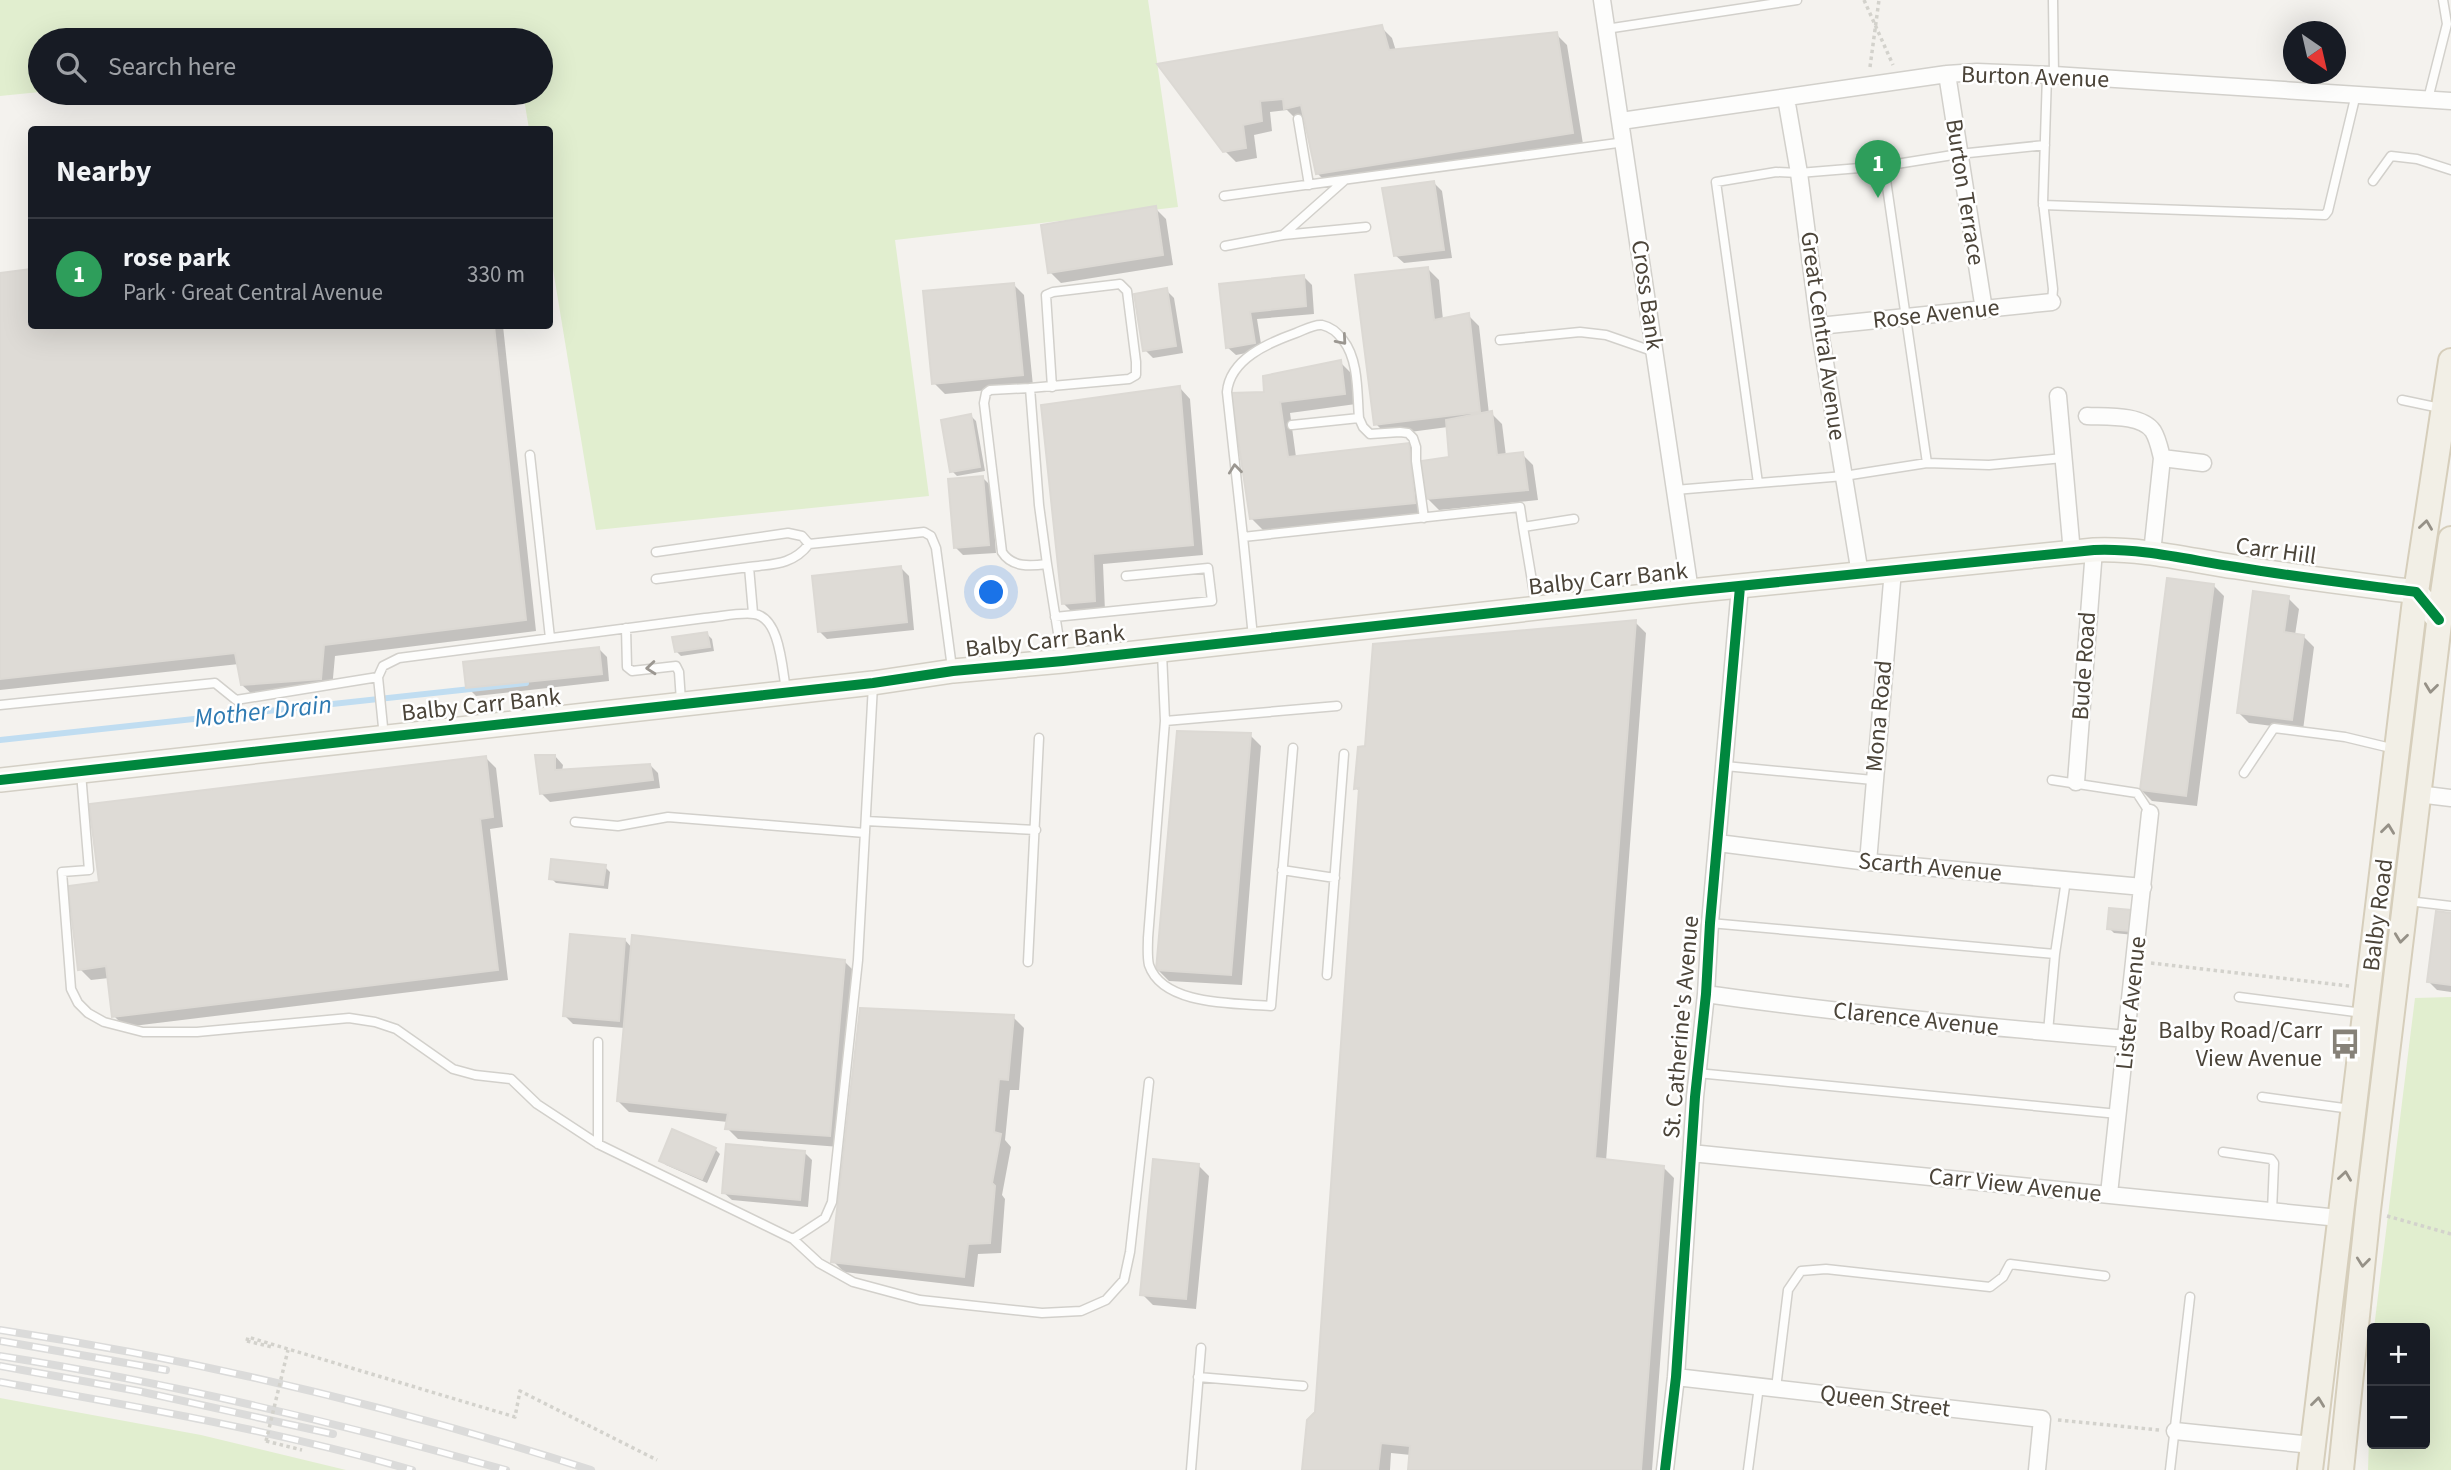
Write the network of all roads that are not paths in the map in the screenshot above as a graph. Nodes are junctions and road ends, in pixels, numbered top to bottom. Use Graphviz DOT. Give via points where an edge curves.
graph roads {
  1 [pos="1602,0"];
  2 [pos="1797,0"];
  3 [pos="2053,0"];
  4 [pos="2443,0"];
  5 [pos="1606,29"];
  6 [pos="1947,74"];
  7 [pos="2051,75"];
  8 [pos="2356,94"];
  9 [pos="1786,98"];
  10 [pos="2428,99"];
  11 [pos="2451,101"];
  12 [pos="1298,119"];
  13 [pos="1621,121"];
  14 [pos="1625,142"];
  15 [pos="2045,145"];
  16 [pos="1959,154"];
  17 [pos="1884,166"];
  18 [pos="2451,170"];
  19 [pos="1799,173"];
  20 [pos="1345,180"];
  21 [pos="2373,181"];
  22 [pos="1309,185"];
  23 [pos="1224,196"];
  24 [pos="2043,205"];
  25 [pos="1366,227"];
  26 [pos="1283,235"];
  27 [pos="1225,246"];
  28 [pos="2052,302"];
  29 [pos="1984,310"];
  30 [pos="1907,317"];
  31 [pos="1819,326"];
  32 [pos="1500,340"];
  33 [pos="1655,352"];
  34 [pos="2451,361"];
  35 [pos="1052,387"];
  36 [pos="1030,388"];
  37 [pos="2058,396"];
  38 [pos="2402,400"];
  39 [pos="2444,409"];
  40 [pos="2087,416"];
  41 [pos="1359,418"];
  42 [pos="1292,425"];
  43 [pos="530,455"];
  44 [pos="2063,458"];
  45 [pos="2162,458"];
  46 [pos="1927,463"];
  47 [pos="2203,463"];
  48 [pos="1844,476"];
  49 [pos="1758,483"];
  50 [pos="1675,490"];
  51 [pos="1424,518"];
  52 [pos="1574,519"];
  53 [pos="1523,527"];
  54 [pos="1243,537"];
  55 [pos="2451,539"];
  56 [pos="809,544"];
  57 [pos="2083,551"];
  58 [pos="656,552"];
  59 [pos="2152,553"];
  60 [pos="1048,564"];
  61 [pos="749,567"];
  62 [pos="1893,570"];
  63 [pos="1860,574"];
  64 [pos="1126,576"];
  65 [pos="656,579"];
  66 [pos="1740,587"];
  67 [pos="1690,591"];
  68 [pos="2416,592"];
  69 [pos="1536,608"];
  70 [pos="2444,610"];
  71 [pos="752,613"];
  72 [pos="1055,617"];
  73 [pos="626,628"];
  74 [pos="550,638"];
  75 [pos="1254,639"];
  76 [pos="1162,650"];
  77 [pos="1063,661"];
  78 [pos="953,671"];
  79 [pos="378,677"];
  80 [pos="873,683"];
  81 [pos="786,693"];
  82 [pos="681,704"];
  83 [pos="0,705"];
  84 [pos="1338,706"];
  85 [pos="1164,721"];
  86 [pos="384,737"];
  87 [pos="1039,738"];
  88 [pos="1293,748"];
  89 [pos="2398,750"];
  90 [pos="1345,754"];
  91 [pos="1726,766"];
  92 [pos="81,771"];
  93 [pos="2244,773"];
  94 [pos="0,780"];
  95 [pos="1873,780"];
  96 [pos="2052,780"];
  97 [pos="2076,782"];
  98 [pos="2418,794"];
  99 [pos="2451,798"];
  100 [pos="2150,813"];
  101 [pos="866,821"];
  102 [pos="575,822"];
  103 [pos="1035,830"];
  104 [pos="865,833"];
  105 [pos="1718,843"];
  106 [pos="1868,862"];
  107 [pos="1282,870"];
  108 [pos="1335,878"];
  109 [pos="2066,880"];
  110 [pos="2143,887"];
  111 [pos="2405,901"];
  112 [pos="2451,906"];
  113 [pos="1710,923"];
  114 [pos="2055,954"];
  115 [pos="1028,962"];
  116 [pos="1327,975"];
  117 [pos="1706,994"];
  118 [pos="2239,997"];
  119 [pos="2366,1014"];
  120 [pos="2048,1032"];
  121 [pos="2127,1039"];
  122 [pos="598,1042"];
  123 [pos="1698,1073"];
  124 [pos="1149,1082"];
  125 [pos="2262,1097"];
  126 [pos="2354,1109"];
  127 [pos="2118,1114"];
  128 [pos="598,1144"];
  129 [pos="2223,1152"];
  130 [pos="1691,1153"];
  131 [pos="2109,1194"];
  132 [pos="2272,1211"];
  133 [pos="2339,1218"];
  134 [pos="793,1239"];
  135 [pos="2105,1276"];
  136 [pos="2190,1297"];
  137 [pos="1200,1348"];
  138 [pos="1198,1377"];
  139 [pos="1676,1377"];
  140 [pos="1303,1386"];
  141 [pos="1767,1387"];
  142 [pos="2175,1431"];
  143 [pos="2312,1445"];
  144 [pos="1191,1470"];
  145 [pos="1665,1470"];
  146 [pos="1748,1470"];
  147 [pos="2037,1470"];
  148 [pos="2170,1470"];
  149 [pos="2310,1470"];
  150 [pos="2341,1470"];
  1 -- 5 [label="street, Cross Bank"];
  2 -- 5 [label="lane"];
  3 -- 7 [label="lane"];
  4 -- 10 [label="lane" via="2447,24"];
  5 -- 13 [label="street, Cross Bank"];
  6 -- 7 [label="street, Burton Avenue"];
  6 -- 9 [label="street, Burton Avenue"];
  6 -- 16 [label="street, Burton Terrace"];
  7 -- 8 [label="street, Burton Avenue"];
  7 -- 15 [label="lane"];
  8 -- 10 [label="street, Burton Avenue"];
  8 -- 24 [label="lane" via="2325,215"];
  9 -- 13 [label="street, Burton Avenue"];
  9 -- 19 [label="street, Great Central Avenue"];
  10 -- 11 [label="street, Burton Avenue"];
  12 -- 22 [label="lane"];
  13 -- 14 [label="street, Cross Bank"];
  14 -- 20 [label="lane"];
  14 -- 33 [label="street, Cross Bank"];
  15 -- 16 [label="lane"];
  15 -- 24 [label="lane"];
  16 -- 17 [label="lane"];
  16 -- 29 [label="street, Burton Terrace"];
  17 -- 19 [label="lane"];
  17 -- 30 [label="lane"];
  18 -- 21 [label="lane" via="2390,156"];
  19 -- 31 [label="street, Great Central Avenue"];
  19 -- 49 [label="lane" via="1716,182"];
  20 -- 22 [label="lane"];
  20 -- 26 [label="lane"];
  22 -- 23 [label="lane"];
  24 -- 28 [label="lane"];
  25 -- 26 [label="lane"];
  26 -- 27 [label="lane"];
  28 -- 29 [label="street, Rose Avenue"];
  29 -- 30 [label="street, Rose Avenue"];
  30 -- 31 [label="street, Rose Avenue"];
  30 -- 46 [label="lane"];
  31 -- 48 [label="street, Great Central Avenue"];
  32 -- 33 [label="lane" via="1580,332 1606,335"];
  33 -- 50 [label="street, Cross Bank"];
  34 -- 39 [label="main road, Balby Road"];
  35 -- 35 [label="lane" via="1136,375 1126,291 1121,284 1046,295"];
  35 -- 36 [label="lane"];
  36 -- 60 [label="lane"];
  36 -- 60 [label="lane" via="990,390 984,404 1002,552 1016,564"];
  37 -- 44 [label="street, Bude Road"];
  38 -- 39 [label="lane"];
  68 -- 39 [label="main road, Balby Road, one-way"];
  40 -- 45 [label="street" via="2145,425 2153,432"];
  41 -- 42 [label="lane"];
  41 -- 51 [label="lane" via="1370,434 1400,432 1413,438"];
  54 -- 41 [label="lane, one-way" via="1227,392 1228,380 1241,363 1274,341 1319,324 1331,328 1350,350"];
  43 -- 74 [label="lane"];
  44 -- 46 [label="lane"];
  44 -- 57 [label="street, Bude Road"];
  45 -- 47 [label="street"];
  45 -- 59 [label="street"];
  46 -- 48 [label="lane"];
  48 -- 49 [label="lane"];
  48 -- 63 [label="street, Great Central Avenue"];
  49 -- 50 [label="lane"];
  50 -- 67 [label="street, Cross Bank"];
  51 -- 53 [label="lane" via="1520,507"];
  51 -- 54 [label="lane"];
  52 -- 53 [label="lane"];
  53 -- 69 [label="lane"];
  54 -- 75 [label="lane"];
  55 -- 70 [label="main road, Balby Road"];
  56 -- 58 [label="lane" via="802,536 788,533"];
  56 -- 61 [label="lane" via="788,563"];
  56 -- 78 [label="lane" via="924,532 931,536"];
  57 -- 59 [label="street, Carr Hill"];
  57 -- 62 [label="street, Balby Carr Bank"];
  57 -- 97 [label="street, Bude Road"];
  59 -- 68 [label="street, Carr Hill"];
  60 -- 72 [label="lane"];
  61 -- 65 [label="lane"];
  61 -- 71 [label="lane"];
  62 -- 63 [label="street, Balby Carr Bank"];
  62 -- 95 [label="street, Mona Road"];
  63 -- 66 [label="street, Balby Carr Bank"];
  64 -- 72 [label="lane" via="1208,568 1212,601"];
  66 -- 67 [label="street, Balby Carr Bank"];
  66 -- 91 [label="street, St. Catherine's Avenue"];
  67 -- 69 [label="street, Balby Carr Bank"];
  68 -- 70 [label="street"];
  68 -- 89 [label="main road, Balby Road"];
  69 -- 75 [label="street, Balby Carr Bank"];
  70 -- 98 [label="main road, Balby Road, one-way"];
  71 -- 73 [label="lane"];
  71 -- 81 [label="lane" via="766,617 773,628"];
  72 -- 77 [label="lane"];
  73 -- 74 [label="lane"];
  82 -- 73 [label="lane, one-way" via="676,666 632,671 627,667"];
  74 -- 79 [label="lane" via="399,658 383,666"];
  75 -- 76 [label="street, Balby Carr Bank"];
  76 -- 77 [label="street, Balby Carr Bank"];
  76 -- 85 [label="lane"];
  77 -- 78 [label="street, Balby Carr Bank"];
  78 -- 80 [label="street, Balby Carr Bank"];
  79 -- 83 [label="lane" via="236,700 215,683"];
  79 -- 86 [label="lane"];
  80 -- 81 [label="street, Balby Carr Bank"];
  80 -- 101 [label="lane"];
  81 -- 82 [label="street, Balby Carr Bank"];
  82 -- 86 [label="street, Balby Carr Bank"];
  84 -- 85 [label="lane"];
  85 -- 107 [label="lane" via="1148,938 1149,964 1158,981 1188,998 1271,1006"];
  86 -- 92 [label="street, Balby Carr Bank"];
  87 -- 103 [label="lane"];
  88 -- 107 [label="lane"];
  89 -- 93 [label="lane" via="2345,737 2274,728"];
  119 -- 89 [label="main road, Balby Road, one-way"];
  90 -- 108 [label="lane"];
  91 -- 95 [label="lane"];
  91 -- 105 [label="street, St. Catherine's Avenue"];
  92 -- 94 [label="street, Balby Carr Bank"];
  92 -- 128 [label="lane" via="89,870 62,872 71,989 88,1013 123,1029 152,1032 349,1018 375,1022 396,1029 453,1069 511,1079 537,1104"];
  95 -- 106 [label="street, Mona Road"];
  96 -- 97 [label="lane"];
  97 -- 100 [label="lane" via="2137,793"];
  98 -- 99 [label="street"];
  98 -- 111 [label="main road, Balby Road"];
  100 -- 110 [label="street, Lister Avenue"];
  101 -- 103 [label="lane"];
  101 -- 104 [label="lane"];
  102 -- 104 [label="lane" via="618,826 668,817"];
  103 -- 115 [label="lane"];
  104 -- 134 [label="lane" via="858,960 832,1202 825,1218"];
  105 -- 106 [label="street, Scarth Avenue"];
  105 -- 113 [label="street, St. Catherine's Avenue"];
  106 -- 109 [label="street, Scarth Avenue"];
  107 -- 108 [label="lane"];
  108 -- 116 [label="lane"];
  109 -- 110 [label="street, Scarth Avenue"];
  109 -- 114 [label="lane"];
  110 -- 121 [label="street, Lister Avenue"];
  111 -- 112 [label="lane"];
  111 -- 150 [label="main road, Balby Road, one-way"];
  113 -- 114 [label="lane"];
  113 -- 117 [label="street, St. Catherine's Avenue"];
  114 -- 120 [label="lane"];
  117 -- 120 [label="street, Clarence Avenue"];
  117 -- 123 [label="street, St. Catherine's Avenue"];
  118 -- 119 [label="lane"];
  119 -- 126 [label="main road, Balby Road"];
  120 -- 121 [label="street, Clarence Avenue"];
  121 -- 127 [label="street, Lister Avenue"];
  122 -- 128 [label="lane"];
  123 -- 127 [label="lane"];
  123 -- 130 [label="street, St. Catherine's Avenue"];
  124 -- 134 [label="lane" via="1130,1252 1124,1280 1106,1300 1081,1311 1042,1313 920,1300 853,1282 818,1263"];
  125 -- 126 [label="lane"];
  133 -- 126 [label="main road, Balby Road, one-way"];
  127 -- 131 [label="street, Lister Avenue"];
  128 -- 134 [label="lane"];
  129 -- 132 [label="lane" via="2271,1158"];
  130 -- 131 [label="street, Carr View Avenue"];
  130 -- 139 [label="street, St. Catherine's Avenue"];
  131 -- 132 [label="street, Carr View Avenue"];
  132 -- 133 [label="street, Carr View Avenue"];
  143 -- 133 [label="main road, Balby Road, one-way"];
  135 -- 141 [label="lane" via="2010,1264 1990,1287 1826,1269 1801,1271 1788,1290"];
  136 -- 142 [label="lane"];
  137 -- 138 [label="lane"];
  138 -- 140 [label="lane"];
  138 -- 144 [label="lane"];
  139 -- 141 [label="street, Queen Street"];
  139 -- 145 [label="street, St. Catherine's Avenue"];
  141 -- 146 [label="lane"];
  141 -- 147 [label="street, Queen Street" via="2042,1419"];
  142 -- 143 [label="street"];
  142 -- 148 [label="lane"];
  143 -- 149 [label="main road, Balby Road"];
}
